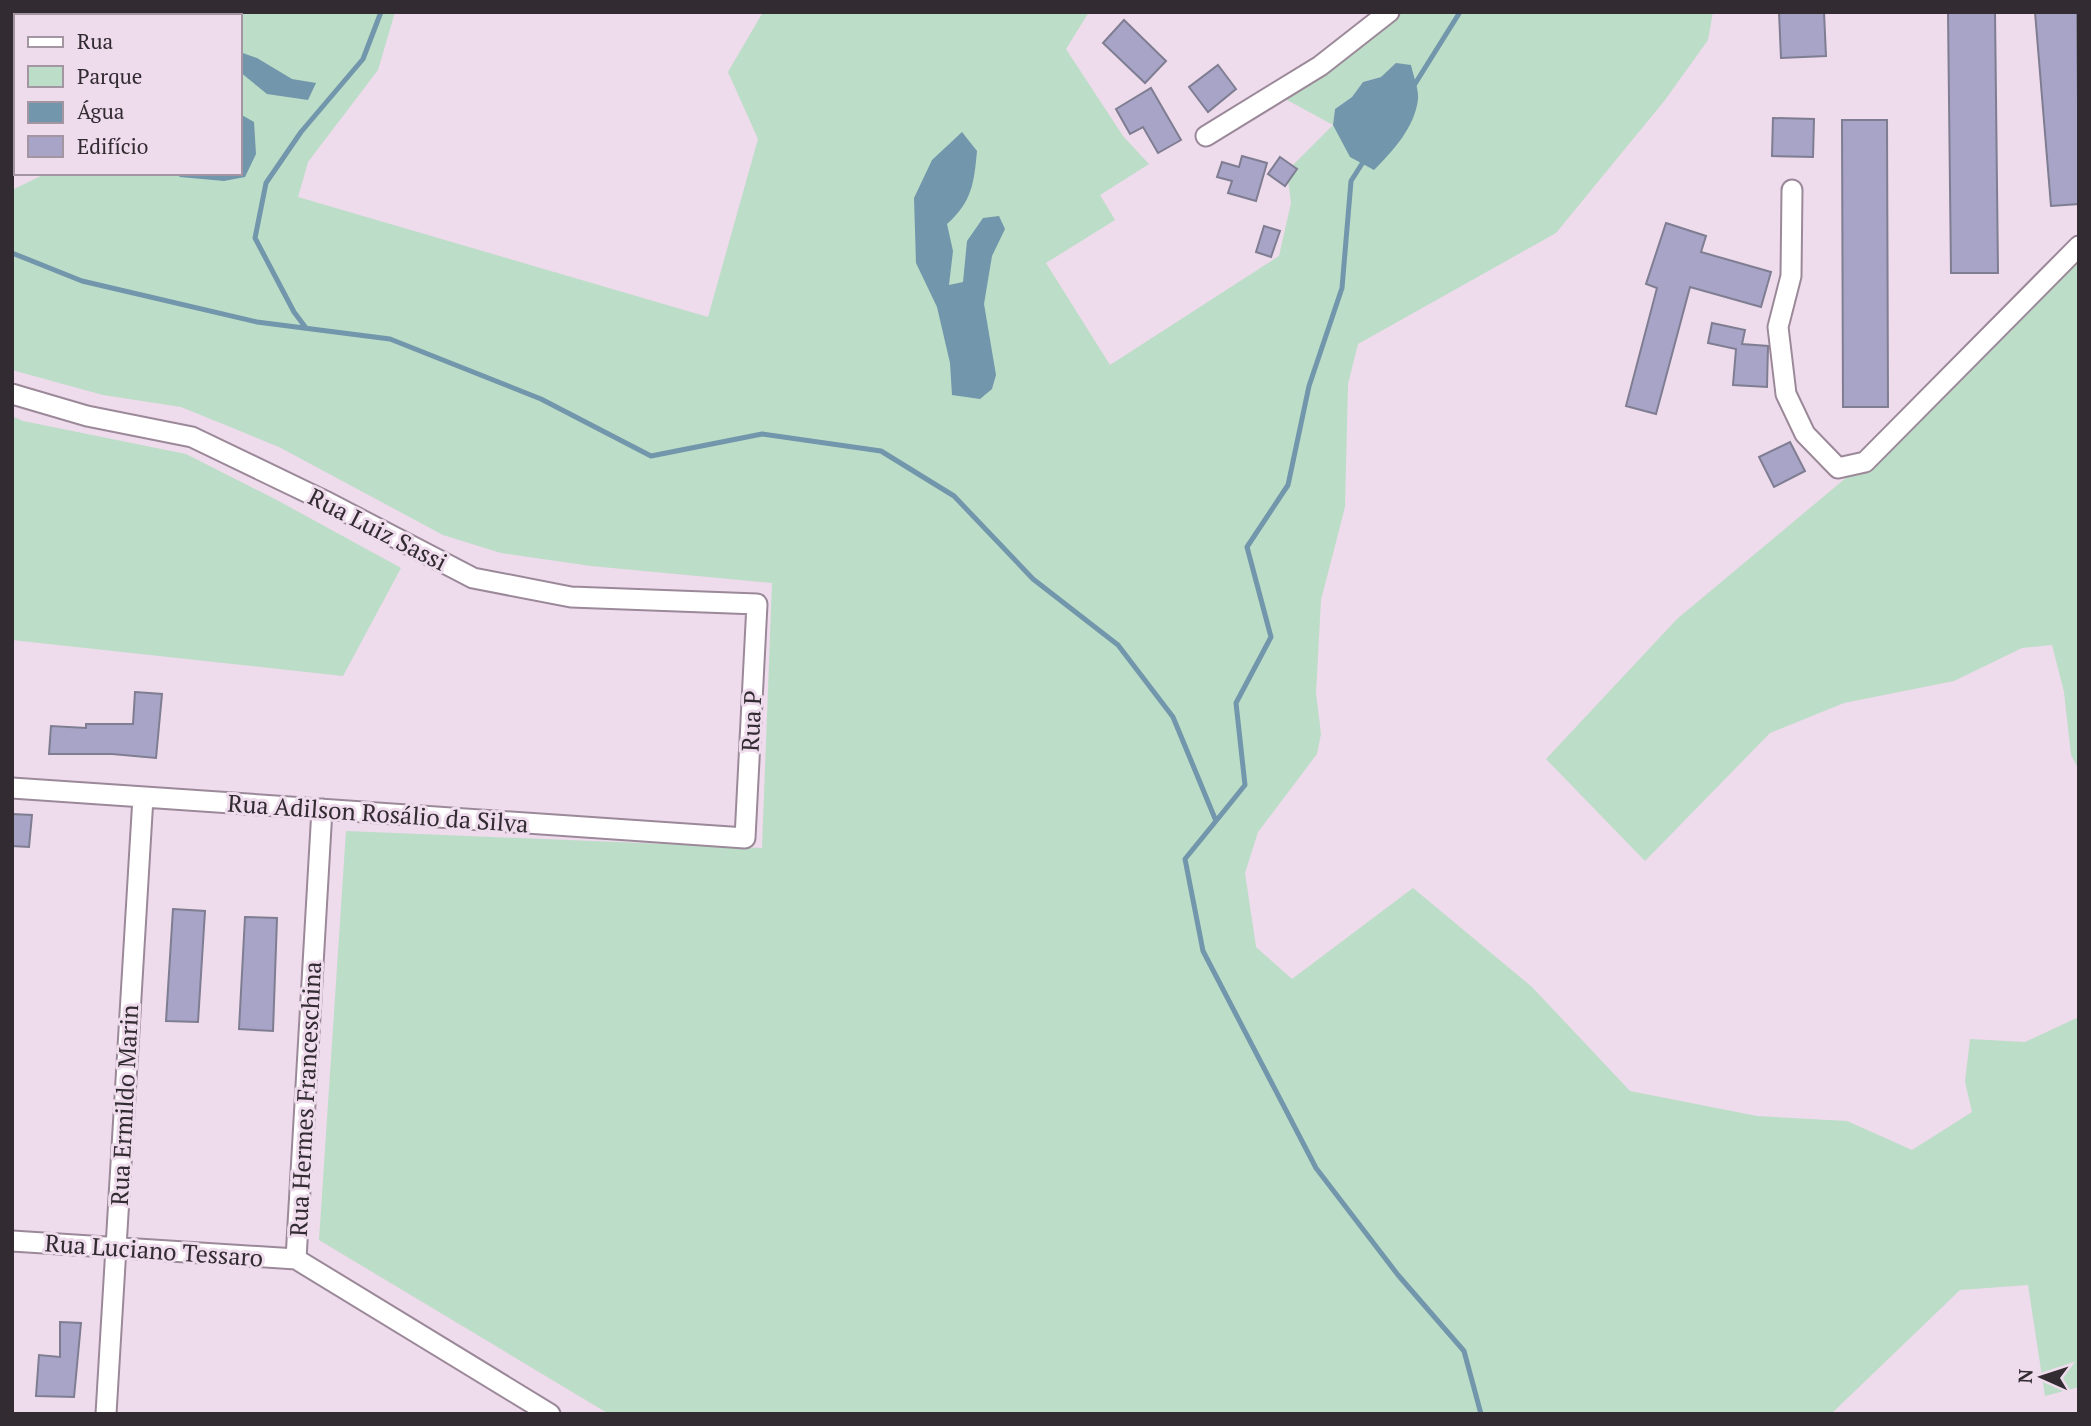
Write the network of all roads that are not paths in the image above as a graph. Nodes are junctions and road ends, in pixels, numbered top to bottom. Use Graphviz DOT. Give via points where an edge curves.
graph roads {
  1 [pos="1389,12"];
  2 [pos="1206,136"];
  3 [pos="1792,190"];
  4 [pos="2079,246"];
  5 [pos="12,394"];
  6 [pos="757,604"];
  7 [pos="12,788"];
  8 [pos="143,797"];
  9 [pos="322,809"];
  10 [pos="745,838"];
  11 [pos="12,1241"];
  12 [pos="116,1248"];
  13 [pos="296,1259"];
  14 [pos="106,1414"];
  15 [pos="550,1414"];
  1 -- 2 [label="street" via="1320,66"];
  3 -- 4 [label="street" via="1791,276 1778,327 1786,394 1805,434 1838,468 1866,462"];
  5 -- 6 [label="street, Rua Luiz Sassi" via="87,416 192,436 473,578 571,597"];
  6 -- 10 [label="street, Rua P"];
  7 -- 8 [label="street, Rua Adilson Rosálio da Silva"];
  8 -- 9 [label="street, Rua Adilson Rosálio da Silva"];
  8 -- 12 [label="street, Rua Ermildo Marin"];
  9 -- 10 [label="street, Rua Adilson Rosálio da Silva"];
  9 -- 13 [label="street, Rua Hermes Franceschina"];
  11 -- 12 [label="street, Rua Luciano Tessaro"];
  12 -- 13 [label="street, Rua Luciano Tessaro"];
  12 -- 14 [label="street, Rua Ermildo Marin"];
  13 -- 15 [label="street, Rua Hermes Franceschina"];
}
